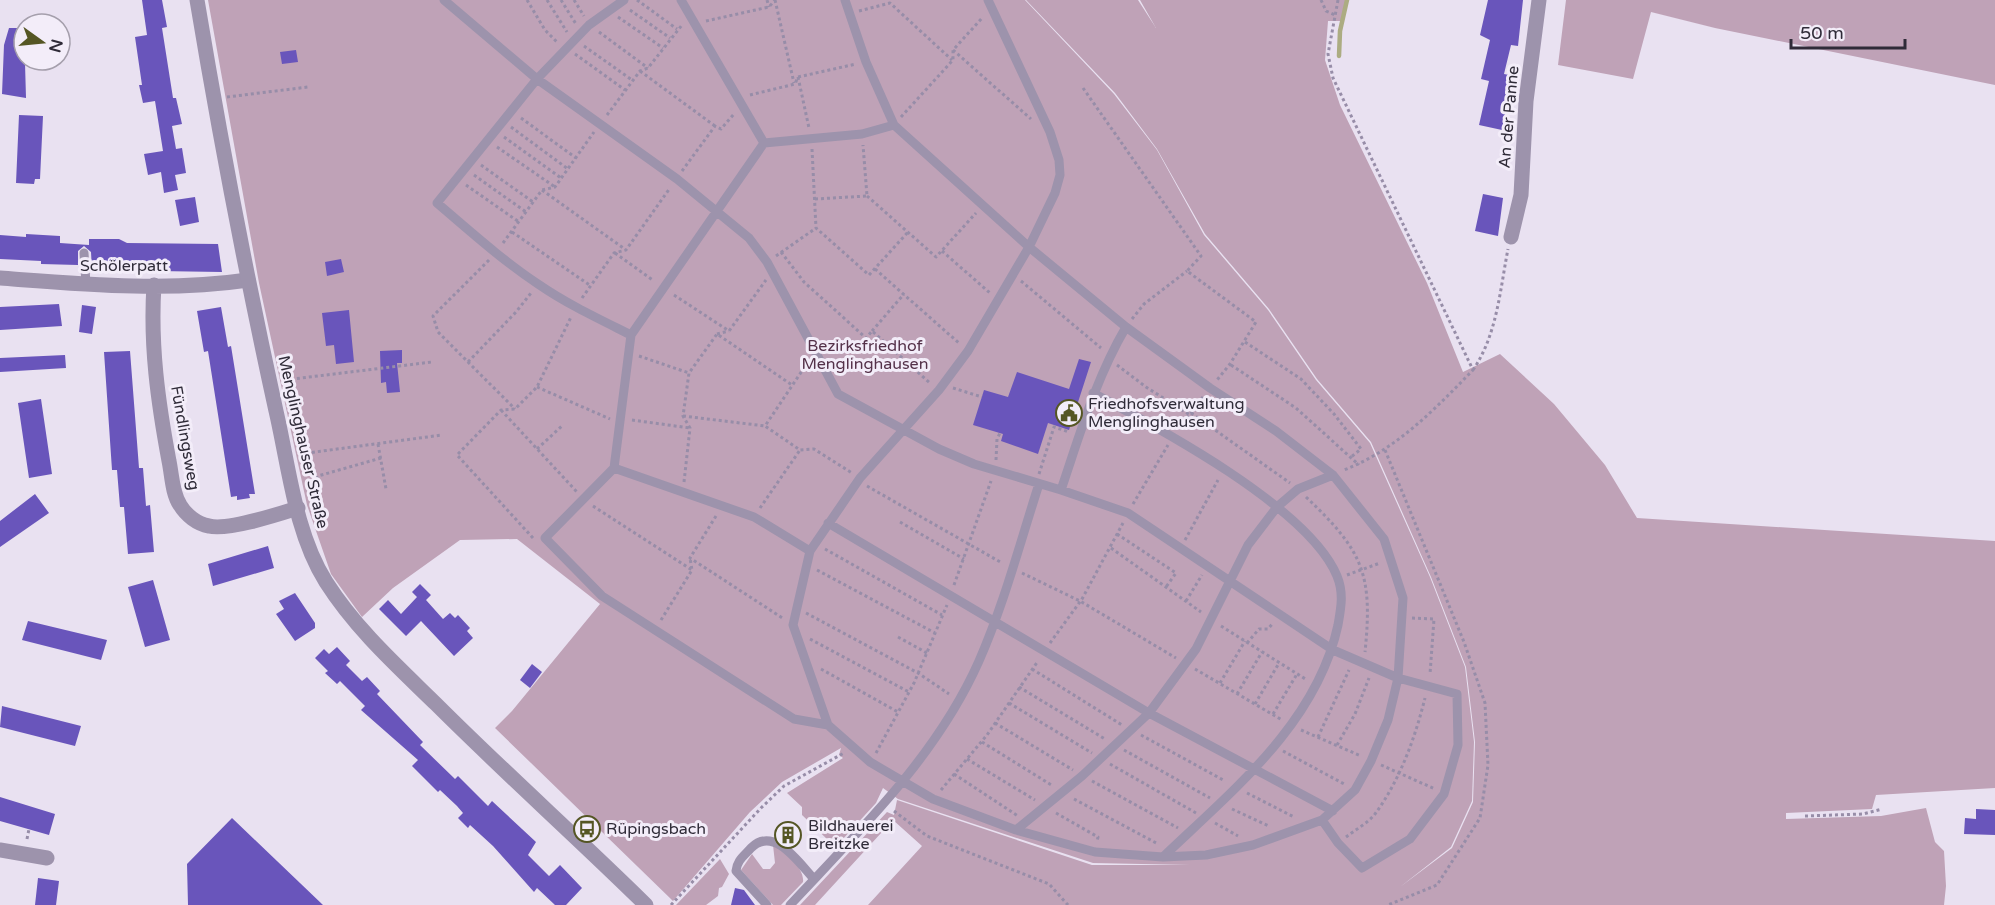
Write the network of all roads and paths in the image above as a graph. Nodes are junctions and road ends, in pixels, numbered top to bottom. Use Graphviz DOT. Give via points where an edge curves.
graph roads {
  1 [pos="197,0"];
  2 [pos="444,0"];
  3 [pos="527,0"];
  4 [pos="548,0"];
  5 [pos="561,0"];
  6 [pos="574,0"];
  7 [pos="637,0"];
  8 [pos="681,0"];
  9 [pos="768,0"];
  10 [pos="775,0"];
  11 [pos="845,0"];
  12 [pos="1321,0"];
  13 [pos="1338,0"];
  14 [pos="1539,0"];
  15 [pos="622,1"];
  16 [pos="891,1"];
  17 [pos="990,4"];
  18 [pos="769,7"];
  19 [pos="609,11"];
  20 [pos="849,13"];
  21 [pos="1335,15"];
  22 [pos="694,21"];
  23 [pos="589,25"];
  24 [pos="677,28"];
  25 [pos="670,38"];
  26 [pos="572,42"];
  27 [pos="663,48"];
  28 [pos="953,50"];
  29 [pos="953,60"];
  30 [pos="866,62"];
  31 [pos="648,68"];
  32 [pos="640,70"];
  33 [pos="798,77"];
  34 [pos="537,79"];
  35 [pos="632,80"];
  36 [pos="795,84"];
  37 [pos="308,87"];
  38 [pos="1083,88"];
  39 [pos="626,90"];
  40 [pos="214,98"];
  41 [pos="739,98"];
  42 [pos="744,106"];
  43 [pos="511,111"];
  44 [pos="503,122"];
  45 [pos="600,124"];
  46 [pos="715,126"];
  47 [pos="894,126"];
  48 [pos="496,130"];
  49 [pos="1050,132"];
  50 [pos="862,134"];
  51 [pos="812,138"];
  52 [pos="488,140"];
  53 [pos="764,143"];
  54 [pos="576,158"];
  55 [pos="473,159"];
  56 [pos="465,168"];
  57 [pos="568,169"];
  58 [pos="457,178"];
  59 [pos="561,178"];
  60 [pos="677,179"];
  61 [pos="555,187"];
  62 [pos="542,190"];
  63 [pos="867,196"];
  64 [pos="815,199"];
  65 [pos="533,202"];
  66 [pos="983,205"];
  67 [pos="718,210"];
  68 [pos="526,212"];
  69 [pos="519,222"];
  70 [pos="816,228"];
  71 [pos="512,232"];
  72 [pos="908,232"];
  73 [pos="1511,237"];
  74 [pos="1029,247"];
  75 [pos="626,250"];
  76 [pos="942,251"];
  77 [pos="781,252"];
  78 [pos="84,253"];
  79 [pos="496,253"];
  80 [pos="614,253"];
  81 [pos="767,262"];
  82 [pos="875,269"];
  83 [pos="1187,271"];
  84 [pos="772,272"];
  85 [pos="1013,274"];
  86 [pos="0,278"];
  87 [pos="248,280"];
  88 [pos="86,284"];
  89 [pos="538,284"];
  90 [pos="154,285"];
  91 [pos="591,286"];
  92 [pos="664,288"];
  93 [pos="904,294"];
  94 [pos="999,300"];
  95 [pos="576,308"];
  96 [pos="1126,327"];
  97 [pos="729,331"];
  98 [pos="872,331"];
  99 [pos="717,334"];
  100 [pos="631,335"];
  101 [pos="1244,342"];
  102 [pos="968,351"];
  103 [pos="628,352"];
  104 [pos="814,353"];
  105 [pos="1109,356"];
  106 [pos="432,362"];
  107 [pos="468,362"];
  108 [pos="1230,364"];
  109 [pos="1473,370"];
  110 [pos="689,373"];
  111 [pos="289,379"];
  112 [pos="792,385"];
  113 [pos="537,387"];
  114 [pos="941,388"];
  115 [pos="1210,388"];
  116 [pos="1093,393"];
  117 [pos="982,397"];
  118 [pos="515,409"];
  119 [pos="501,410"];
  120 [pos="1190,415"];
  121 [pos="683,416"];
  122 [pos="619,421"];
  123 [pos="563,425"];
  124 [pos="765,426"];
  125 [pos="690,428"];
  126 [pos="904,431"];
  127 [pos="1000,433"];
  128 [pos="442,435"];
  129 [pos="1080,435"];
  130 [pos="1174,436"];
  131 [pos="378,444"];
  132 [pos="537,449"];
  133 [pos="800,450"];
  134 [pos="286,456"];
  135 [pos="1351,457"];
  136 [pos="381,458"];
  137 [pos="614,468"];
  138 [pos="1223,470"];
  139 [pos="995,471"];
  140 [pos="1333,475"];
  141 [pos="859,480"];
  142 [pos="1037,483"];
  143 [pos="386,489"];
  144 [pos="1061,490"];
  145 [pos="682,491"];
  146 [pos="584,500"];
  147 [pos="317,502"];
  148 [pos="723,505"];
  149 [pos="1277,507"];
  150 [pos="298,508"];
  151 [pos="1128,513"];
  152 [pos="754,517"];
  153 [pos="900,522"];
  154 [pos="828,523"];
  155 [pos="1117,534"];
  156 [pos="545,538"];
  157 [pos="969,544"];
  158 [pos="813,547"];
  159 [pos="1180,549"];
  160 [pos="690,558"];
  161 [pos="964,559"];
  162 [pos="1390,560"];
  163 [pos="807,565"];
  164 [pos="1207,566"];
  165 [pos="1012,569"];
  166 [pos="692,570"];
  167 [pos="1337,577"];
  168 [pos="1229,581"];
  169 [pos="1166,588"];
  170 [pos="951,594"];
  171 [pos="1080,601"];
  172 [pos="1186,602"];
  173 [pos="796,608"];
  174 [pos="1279,614"];
  175 [pos="942,615"];
  176 [pos="995,622"];
  177 [pos="794,628"];
  178 [pos="654,630"];
  179 [pos="935,633"];
  180 [pos="898,637"];
  181 [pos="1333,650"];
  182 [pos="1044,651"];
  183 [pos="1262,652"];
  184 [pos="927,653"];
  185 [pos="803,658"];
  186 [pos="1353,660"];
  187 [pos="1185,663"];
  188 [pos="1279,663"];
  189 [pos="1373,668"];
  190 [pos="918,673"];
  191 [pos="1297,674"];
  192 [pos="1398,678"];
  193 [pos="1220,683"];
  194 [pos="909,692"];
  195 [pos="1237,694"];
  196 [pos="958,701"];
  197 [pos="1255,704"];
  198 [pos="898,712"];
  199 [pos="1149,713"];
  200 [pos="1273,714"];
  201 [pos="828,725"];
  202 [pos="1292,725"];
  203 [pos="1318,737"];
  204 [pos="981,742"];
  205 [pos="1274,746"];
  206 [pos="1337,746"];
  207 [pos="857,751"];
  208 [pos="967,759"];
  209 [pos="1371,761"];
  210 [pos="870,762"];
  211 [pos="1254,769"];
  212 [pos="954,774"];
  213 [pos="1398,774"];
  214 [pos="903,782"];
  215 [pos="1236,787"];
  216 [pos="1355,790"];
  217 [pos="1062,792"];
  218 [pos="1444,794"];
  219 [pos="933,799"];
  220 [pos="885,802"];
  221 [pos="1219,803"];
  222 [pos="1045,806"];
  223 [pos="1882,808"];
  224 [pos="1333,811"];
  225 [pos="1804,816"];
  226 [pos="1204,817"];
  227 [pos="1322,820"];
  228 [pos="1026,821"];
  229 [pos="1308,825"];
  230 [pos="911,826"];
  231 [pos="1016,830"];
  232 [pos="906,832"];
  233 [pos="1285,833"];
  234 [pos="1338,843"];
  235 [pos="1253,845"];
  236 [pos="0,850"];
  237 [pos="1097,852"];
  238 [pos="1166,854"];
  239 [pos="47,858"];
  240 [pos="814,879"];
  241 [pos="646,905"];
  242 [pos="671,905"];
  243 [pos="767,905"];
  244 [pos="790,905"];
  245 [pos="1068,905"];
  1 -- 40 [label="street, Menglinghauser Straße"];
  2 -- 34 [label="lane"];
  3 -- 26 [label="path" via="545,30"];
  4 -- 26 [label="path"];
  5 -- 26 [label="path"];
  6 -- 23 [label="path"];
  7 -- 24 [label="path"];
  8 -- 22 [label="lane"];
  9 -- 18 [label="path"];
  10 -- 18 [label="path"];
  10 -- 36 [label="path"];
  11 -- 20 [label="lane"];
  12 -- 21 [label="path" via="1326,11"];
  13 -- 21 [label="path"];
  14 -- 73 [label="street, An der Panne" via="1526,101 1521,195"];
  15 -- 19 [label="lane"];
  15 -- 25 [label="path"];
  16 -- 20 [label="path"];
  16 -- 29 [label="path"];
  17 -- 28 [label="path"];
  17 -- 49 [label="lane"];
  18 -- 22 [label="path"];
  19 -- 23 [label="lane"];
  19 -- 27 [label="path"];
  20 -- 30 [label="lane"];
  21 -- 109 [label="path" via="1328,54 1333,78"];
  22 -- 24 [label="path"];
  22 -- 41 [label="lane"];
  23 -- 26 [label="lane"];
  23 -- 31 [label="path"];
  24 -- 25 [label="path"];
  25 -- 27 [label="path"];
  26 -- 34 [label="lane"];
  26 -- 35 [label="path"];
  26 -- 39 [label="path"];
  27 -- 31 [label="path"];
  28 -- 29 [label="path"];
  28 -- 49 [label="path"];
  29 -- 47 [label="path"];
  30 -- 33 [label="path"];
  30 -- 47 [label="lane"];
  31 -- 32 [label="path"];
  32 -- 35 [label="path"];
  32 -- 46 [label="path"];
  33 -- 36 [label="path"];
  33 -- 51 [label="path"];
  34 -- 43 [label="lane"];
  34 -- 45 [label="lane"];
  35 -- 39 [label="path"];
  36 -- 41 [label="path"];
  37 -- 40 [label="path"];
  38 -- 83 [label="path" via="1201,256"];
  39 -- 45 [label="path"];
  40 -- 87 [label="street, Menglinghauser Straße"];
  41 -- 42 [label="lane"];
  42 -- 46 [label="path" via="721,129"];
  42 -- 53 [label="lane"];
  43 -- 44 [label="lane"];
  43 -- 54 [label="path"];
  44 -- 48 [label="lane"];
  44 -- 57 [label="path"];
  45 -- 54 [label="path"];
  45 -- 60 [label="lane"];
  46 -- 60 [label="path"];
  47 -- 50 [label="lane"];
  47 -- 66 [label="lane"];
  48 -- 52 [label="lane"];
  48 -- 59 [label="path"];
  49 -- 74 [label="lane" via="1060,175"];
  50 -- 51 [label="lane"];
  50 -- 63 [label="path"];
  51 -- 53 [label="lane"];
  51 -- 64 [label="path"];
  52 -- 55 [label="lane"];
  52 -- 61 [label="path"];
  53 -- 67 [label="lane"];
  54 -- 57 [label="path"];
  55 -- 56 [label="lane"];
  55 -- 65 [label="path"];
  56 -- 58 [label="lane"];
  56 -- 68 [label="path"];
  57 -- 59 [label="path"];
  58 -- 69 [label="path"];
  58 -- 79 [label="lane" via="437,202"];
  59 -- 61 [label="path"];
  60 -- 67 [label="lane"];
  60 -- 75 [label="path"];
  61 -- 62 [label="path"];
  62 -- 65 [label="path"];
  62 -- 75 [label="path"];
  63 -- 64 [label="path"];
  63 -- 72 [label="path"];
  64 -- 70 [label="path"];
  65 -- 68 [label="path"];
  66 -- 74 [label="lane"];
  66 -- 76 [label="path"];
  67 -- 81 [label="lane" via="749,238"];
  67 -- 92 [label="lane"];
  68 -- 69 [label="path"];
  69 -- 71 [label="path"];
  70 -- 77 [label="path"];
  70 -- 82 [label="path" via="869,275"];
  71 -- 79 [label="path"];
  71 -- 91 [label="path"];
  72 -- 76 [label="path" via="936,257"];
  72 -- 82 [label="path"];
  73 -- 109 [label="path" via="1491,333"];
  74 -- 85 [label="lane"];
  74 -- 96 [label="lane"];
  75 -- 80 [label="path"];
  76 -- 94 [label="path"];
  77 -- 81 [label="path"];
  77 -- 98 [label="path" via="804,282 866,338"];
  78 -- 88 [label="lane"];
  79 -- 89 [label="lane"];
  79 -- 107 [label="path" via="433,316 438,332"];
  80 -- 91 [label="path"];
  80 -- 92 [label="path"];
  81 -- 84 [label="lane"];
  82 -- 93 [label="path"];
  83 -- 96 [label="path" via="1144,304"];
  83 -- 101 [label="path" via="1256,322"];
  84 -- 97 [label="path"];
  84 -- 104 [label="lane"];
  85 -- 94 [label="lane"];
  85 -- 105 [label="path"];
  86 -- 88 [label="street, Schölerpatt"];
  87 -- 90 [label="street, Schölerpatt"];
  87 -- 134 [label="street, Menglinghauser Straße"];
  88 -- 90 [label="street, Schölerpatt"];
  89 -- 95 [label="lane"];
  89 -- 107 [label="path"];
  90 -- 150 [label="street, Fündlingsweg" via="154,371 179,505 197,522 211,527"];
  91 -- 95 [label="path"];
  92 -- 97 [label="path"];
  92 -- 100 [label="lane"];
  93 -- 98 [label="path"];
  93 -- 102 [label="path"];
  94 -- 102 [label="lane"];
  95 -- 100 [label="lane"];
  95 -- 113 [label="path"];
  96 -- 105 [label="lane"];
  96 -- 115 [label="lane"];
  97 -- 99 [label="path"];
  98 -- 114 [label="path"];
  99 -- 110 [label="path"];
  99 -- 112 [label="path"];
  100 -- 103 [label="lane"];
  101 -- 108 [label="path"];
  101 -- 135 [label="path" via="1301,379 1335,414 1361,449"];
  102 -- 114 [label="lane"];
  103 -- 110 [label="path"];
  103 -- 122 [label="lane"];
  104 -- 112 [label="path"];
  104 -- 126 [label="lane" via="838,394"];
  105 -- 116 [label="lane"];
  105 -- 120 [label="path" via="1146,387"];
  106 -- 111 [label="path"];
  107 -- 118 [label="path"];
  108 -- 115 [label="path"];
  108 -- 135 [label="path" via="1296,408"];
  109 -- 135 [label="path" via="1436,409 1385,450 1359,465"];
  110 -- 121 [label="path"];
  112 -- 124 [label="path"];
  113 -- 118 [label="path"];
  113 -- 122 [label="path"];
  114 -- 117 [label="path"];
  114 -- 126 [label="lane"];
  115 -- 120 [label="path"];
  115 -- 140 [label="lane" via="1276,431"];
  116 -- 129 [label="lane"];
  116 -- 130 [label="lane"];
  118 -- 119 [label="path"];
  119 -- 132 [label="path"];
  119 -- 156 [label="path" via="457,455 535,541"];
  120 -- 130 [label="path"];
  121 -- 124 [label="path"];
  121 -- 125 [label="path"];
  122 -- 125 [label="path"];
  122 -- 137 [label="lane"];
  123 -- 132 [label="path"];
  124 -- 133 [label="path"];
  125 -- 145 [label="path"];
  126 -- 139 [label="lane"];
  126 -- 141 [label="lane"];
  127 -- 139 [label="path"];
  128 -- 131 [label="path"];
  129 -- 142 [label="path" via="1054,426"];
  129 -- 144 [label="lane"];
  130 -- 138 [label="lane"];
  130 -- 151 [label="path"];
  131 -- 134 [label="path"];
  131 -- 136 [label="path"];
  132 -- 146 [label="path"];
  133 -- 141 [label="path" via="814,449"];
  133 -- 152 [label="path"];
  134 -- 150 [label="street, Menglinghauser Straße"];
  136 -- 143 [label="path"];
  136 -- 147 [label="path" via="318,476 314,482"];
  137 -- 145 [label="lane"];
  137 -- 146 [label="lane"];
  138 -- 149 [label="lane"];
  138 -- 159 [label="path"];
  139 -- 142 [label="lane"];
  139 -- 157 [label="path"];
  140 -- 149 [label="lane" via="1298,489"];
  140 -- 162 [label="lane" via="1383,539"];
  141 -- 154 [label="lane"];
  141 -- 157 [label="path"];
  142 -- 144 [label="lane"];
  142 -- 165 [label="lane"];
  144 -- 151 [label="lane"];
  145 -- 148 [label="lane"];
  146 -- 156 [label="lane"];
  146 -- 166 [label="path"];
  148 -- 152 [label="lane"];
  148 -- 160 [label="path"];
  149 -- 167 [label="lane" via="1323,552"];
  149 -- 168 [label="lane" via="1248,545"];
  150 -- 241 [label="street, Menglinghauser Straße" via="309,549 356,625 514,782"];
  151 -- 155 [label="path"];
  151 -- 159 [label="lane"];
  152 -- 158 [label="lane"];
  153 -- 161 [label="path"];
  154 -- 158 [label="lane"];
  154 -- 170 [label="lane"];
  155 -- 169 [label="path" via="1176,573"];
  155 -- 171 [label="path"];
  156 -- 178 [label="lane" via="602,596"];
  157 -- 161 [label="path"];
  157 -- 165 [label="path"];
  158 -- 163 [label="lane"];
  158 -- 175 [label="path"];
  159 -- 164 [label="lane"];
  160 -- 166 [label="path"];
  160 -- 177 [label="path"];
  161 -- 170 [label="path"];
  162 -- 167 [label="path"];
  162 -- 192 [label="lane" via="1402,598"];
  163 -- 173 [label="lane"];
  163 -- 179 [label="path"];
  164 -- 168 [label="lane"];
  164 -- 172 [label="path"];
  165 -- 171 [label="path"];
  165 -- 176 [label="lane"];
  166 -- 178 [label="path"];
  167 -- 181 [label="lane" via="1343,602"];
  168 -- 174 [label="lane"];
  168 -- 187 [label="lane" via="1196,649"];
  170 -- 175 [label="path"];
  170 -- 176 [label="lane"];
  171 -- 182 [label="path"];
  171 -- 187 [label="path"];
  173 -- 177 [label="lane"];
  173 -- 190 [label="path"];
  174 -- 181 [label="lane"];
  174 -- 193 [label="path" via="1268,629 1259,629 1246,642"];
  175 -- 179 [label="path"];
  176 -- 182 [label="lane"];
  176 -- 196 [label="lane"];
  177 -- 185 [label="lane"];
  177 -- 194 [label="path"];
  178 -- 201 [label="lane" via="794,719"];
  179 -- 184 [label="path"];
  180 -- 184 [label="path"];
  181 -- 186 [label="lane"];
  181 -- 202 [label="lane"];
  182 -- 199 [label="lane"];
  182 -- 204 [label="path"];
  183 -- 195 [label="path"];
  184 -- 190 [label="path"];
  185 -- 198 [label="path"];
  185 -- 201 [label="lane"];
  186 -- 189 [label="lane"];
  186 -- 203 [label="path"];
  187 -- 193 [label="path"];
  187 -- 199 [label="lane"];
  188 -- 197 [label="path"];
  189 -- 192 [label="lane"];
  189 -- 206 [label="path"];
  190 -- 194 [label="path"];
  190 -- 196 [label="path"];
  191 -- 200 [label="path"];
  192 -- 209 [label="lane" via="1388,720"];
  192 -- 218 [label="lane" via="1457,694 1458,745"];
  193 -- 195 [label="path"];
  194 -- 198 [label="path"];
  195 -- 197 [label="path"];
  196 -- 214 [label="lane"];
  197 -- 200 [label="path"];
  198 -- 210 [label="path"];
  199 -- 211 [label="lane"];
  199 -- 217 [label="lane"];
  200 -- 202 [label="path"];
  201 -- 207 [label="lane"];
  202 -- 203 [label="path"];
  202 -- 205 [label="lane"];
  203 -- 206 [label="path"];
  204 -- 208 [label="path"];
  204 -- 217 [label="path"];
  205 -- 211 [label="lane"];
  205 -- 216 [label="path"];
  206 -- 209 [label="path"];
  207 -- 210 [label="lane"];
  207 -- 242 [label="path" via="838,754 784,786"];
  208 -- 212 [label="path"];
  208 -- 222 [label="path"];
  209 -- 213 [label="path"];
  209 -- 216 [label="lane"];
  210 -- 214 [label="lane"];
  211 -- 215 [label="lane"];
  211 -- 224 [label="lane"];
  212 -- 219 [label="path"];
  212 -- 228 [label="path"];
  213 -- 218 [label="path"];
  213 -- 234 [label="path" via="1374,815"];
  214 -- 219 [label="lane"];
  214 -- 220 [label="lane"];
  215 -- 221 [label="lane"];
  215 -- 229 [label="path"];
  216 -- 224 [label="lane"];
  217 -- 222 [label="lane"];
  217 -- 238 [label="path"];
  218 -- 234 [label="lane" via="1410,839 1362,868"];
  219 -- 231 [label="lane"];
  220 -- 230 [label="path"];
  220 -- 240 [label="lane"];
  221 -- 226 [label="lane"];
  221 -- 233 [label="path"];
  222 -- 228 [label="lane"];
  222 -- 237 [label="path" via="1098,837"];
  223 -- 225 [label="path" via="1863,814"];
  224 -- 227 [label="lane"];
  226 -- 235 [label="path"];
  226 -- 238 [label="lane"];
  227 -- 229 [label="lane"];
  227 -- 234 [label="lane"];
  228 -- 231 [label="lane"];
  229 -- 233 [label="lane"];
  230 -- 232 [label="path"];
  230 -- 245 [label="path" via="953,848 1040,879"];
  231 -- 237 [label="lane"];
  233 -- 235 [label="lane"];
  235 -- 238 [label="lane" via="1206,855"];
  236 -- 239 [label="street"];
  237 -- 238 [label="lane"];
  240 -- 243 [label="lane" via="781,845 766,840 756,843 737,863 736,871"];
  240 -- 244 [label="lane"];
}
